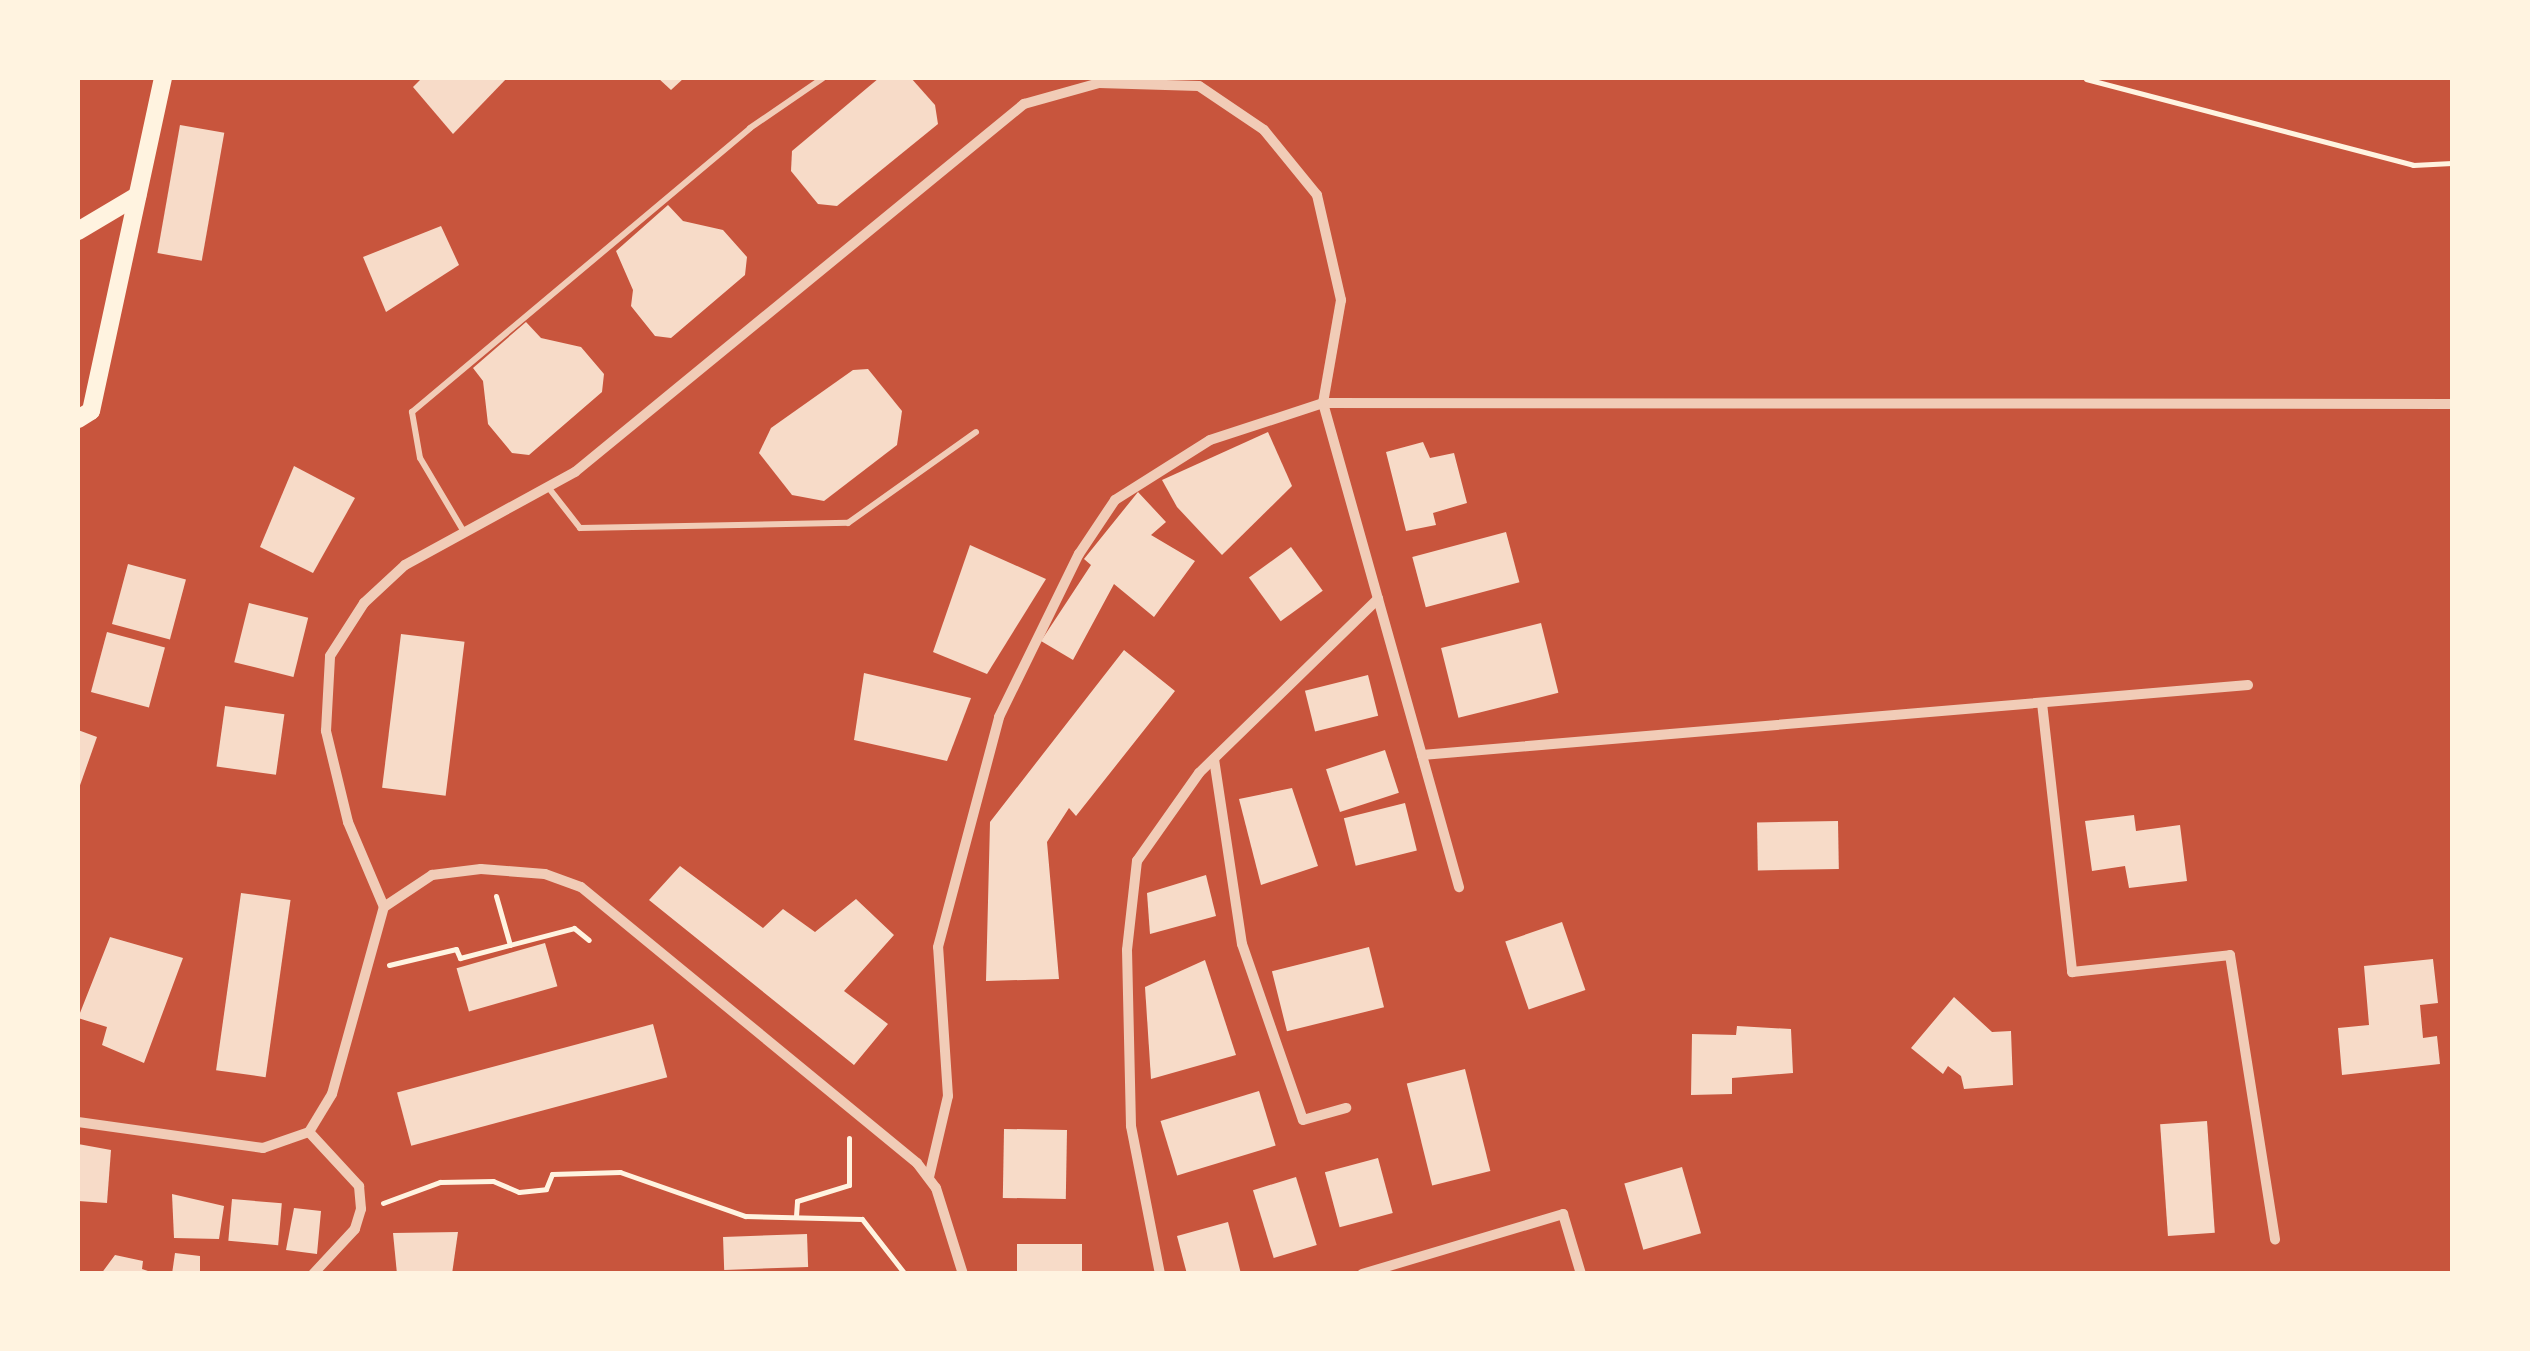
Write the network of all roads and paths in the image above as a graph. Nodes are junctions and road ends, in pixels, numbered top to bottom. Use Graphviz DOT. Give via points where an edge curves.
graph roads {
  1 [pos="164,78"];
  2 [pos="823,78"];
  3 [pos="2086,79"];
  4 [pos="2452,163"];
  5 [pos="136,196"];
  6 [pos="78,232"];
  7 [pos="1323,403"];
  8 [pos="2452,404"];
  9 [pos="78,418"];
  10 [pos="976,432"];
  11 [pos="548,487"];
  12 [pos="464,532"];
  13 [pos="1378,600"];
  14 [pos="2248,686"];
  15 [pos="2042,703"];
  16 [pos="1422,755"];
  17 [pos="1214,758"];
  18 [pos="1459,887"];
  19 [pos="496,896"];
  20 [pos="384,907"];
  21 [pos="589,940"];
  22 [pos="510,946"];
  23 [pos="386,965"];
  24 [pos="1346,1108"];
  25 [pos="78,1122"];
  26 [pos="309,1132"];
  27 [pos="848,1138"];
  28 [pos="930,1177"];
  29 [pos="383,1203"];
  30 [pos="796,1216"];
  31 [pos="2275,1239"];
  32 [pos="313,1274"];
  33 [pos="905,1274"];
  34 [pos="963,1274"];
  35 [pos="1160,1274"];
  36 [pos="1362,1274"];
  37 [pos="1581,1274"];
  1 -- 5 [label="main road"];
  2 -- 12 [label="lane" via="750,128 412,412 420,458"];
  3 -- 4 [label="path" via="2414,165"];
  5 -- 6 [label="main road"];
  5 -- 9 [label="main road" via="91,411"];
  7 -- 8 [label="street"];
  7 -- 11 [label="street" via="1341,300 1317,195 1264,130 1198,86 1099,83 1024,104"];
  7 -- 13 [label="street"];
  7 -- 28 [label="street" via="1210,440 1115,500 1078,554 999,716 938,947 948,1096"];
  10 -- 11 [label="lane" via="848,523 580,528"];
  11 -- 12 [label="street"];
  12 -- 20 [label="street" via="405,564 364,603 330,656 326,731 348,822"];
  13 -- 16 [label="street"];
  13 -- 17 [label="street"];
  14 -- 15 [label="street"];
  15 -- 16 [label="street"];
  15 -- 31 [label="street" via="2072,972 2230,955"];
  16 -- 18 [label="street"];
  17 -- 24 [label="street" via="1242,944 1302,1120"];
  17 -- 35 [label="street" via="1136,861 1127,950 1131,1126"];
  19 -- 22 [label="path"];
  20 -- 26 [label="street" via="332,1094"];
  20 -- 28 [label="street" via="432,875 481,869 545,874 581,887"];
  21 -- 22 [label="path" via="574,928"];
  22 -- 23 [label="path" via="460,958 456,949"];
  25 -- 26 [label="street" via="264,1148"];
  26 -- 32 [label="street" via="359,1186 361,1209 355,1229"];
  27 -- 30 [label="path" via="849,1184 796,1201"];
  28 -- 34 [label="street"];
  29 -- 30 [label="path" via="440,1182 546,1188 552,1174 582,1170 620,1172 745,1216"];
  30 -- 33 [label="path" via="862,1219"];
  36 -- 37 [label="street" via="1563,1214"];
}
